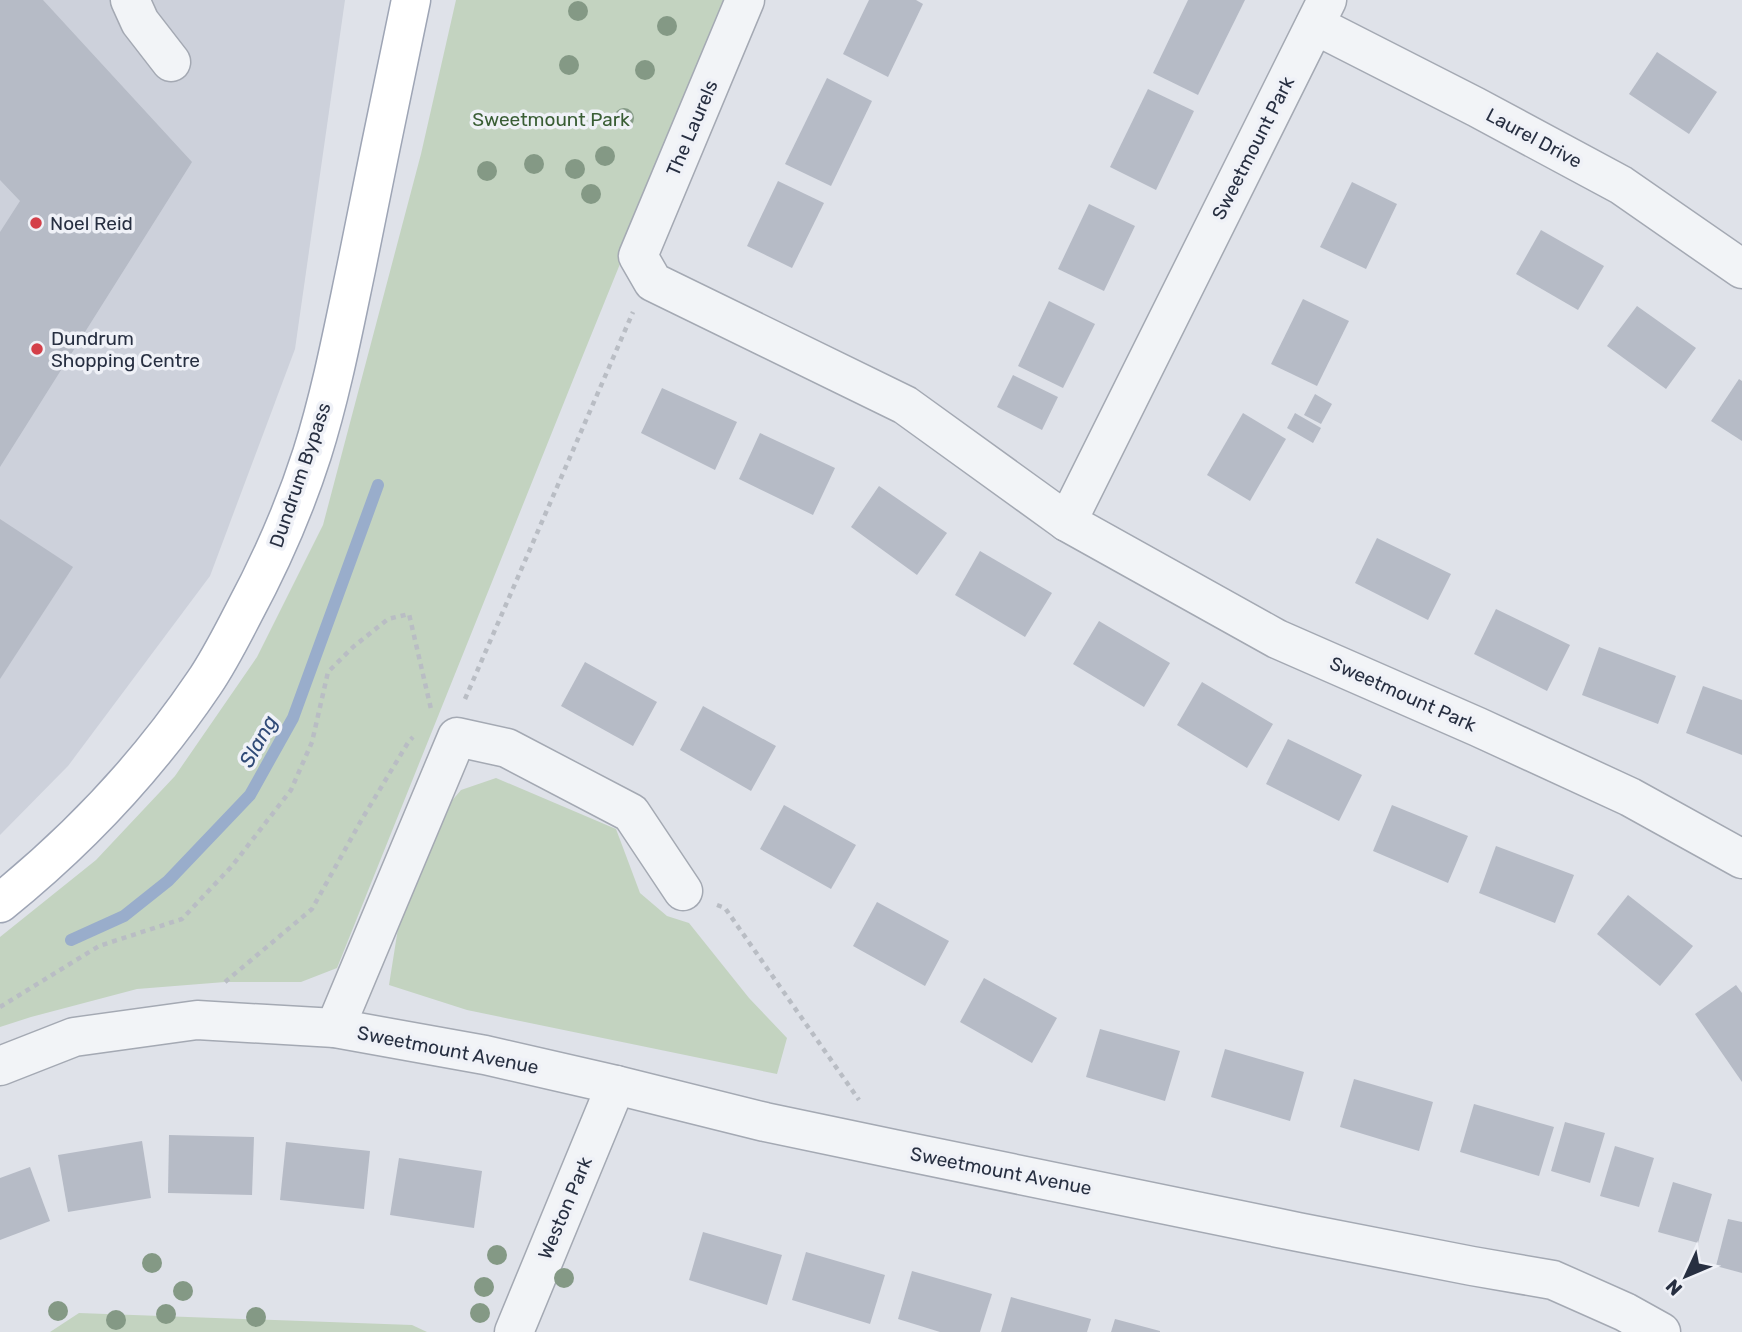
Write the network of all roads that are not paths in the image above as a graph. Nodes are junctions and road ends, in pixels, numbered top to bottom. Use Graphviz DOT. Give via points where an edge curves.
graph roads {
  1 [pos="130,0"];
  2 [pos="411,0"];
  3 [pos="745,0"];
  4 [pos="1321,13"];
  5 [pos="171,62"];
  6 [pos="638,256"];
  7 [pos="1742,269"];
  8 [pos="1067,522"];
  9 [pos="1742,859"];
  10 [pos="683,891"];
  11 [pos="0,903"];
  12 [pos="335,1028"];
  13 [pos="0,1066"];
  14 [pos="616,1085"];
  15 [pos="514,1332"];
  16 [pos="1661,1332"];
  1 -- 5 [label="street" via="140,22"];
  2 -- 11 [label="main road, Dundrum Bypass" via="327,401 276,550 206,681 177,722 85,827"];
  3 -- 6 [label="street, The Laurels"];
  4 -- 7 [label="street, Laurel Drive" via="1476,107 1621,185"];
  4 -- 8 [label="street, Sweetmount Park"];
  6 -- 8 [label="street, Sweetmount Park" via="653,282 905,405"];
  8 -- 9 [label="street, Sweetmount Park" via="1276,639 1630,797"];
  10 -- 12 [label="street, Sweetmount Avenue" via="631,813 458,726"];
  12 -- 13 [label="street, Sweetmount Avenue" via="197,1020 74,1037"];
  12 -- 14 [label="street, Sweetmount Avenue"];
  14 -- 15 [label="street, Weston Park"];
  14 -- 16 [label="street, Sweetmount Avenue" via="894,1149 1553,1280"];
}
